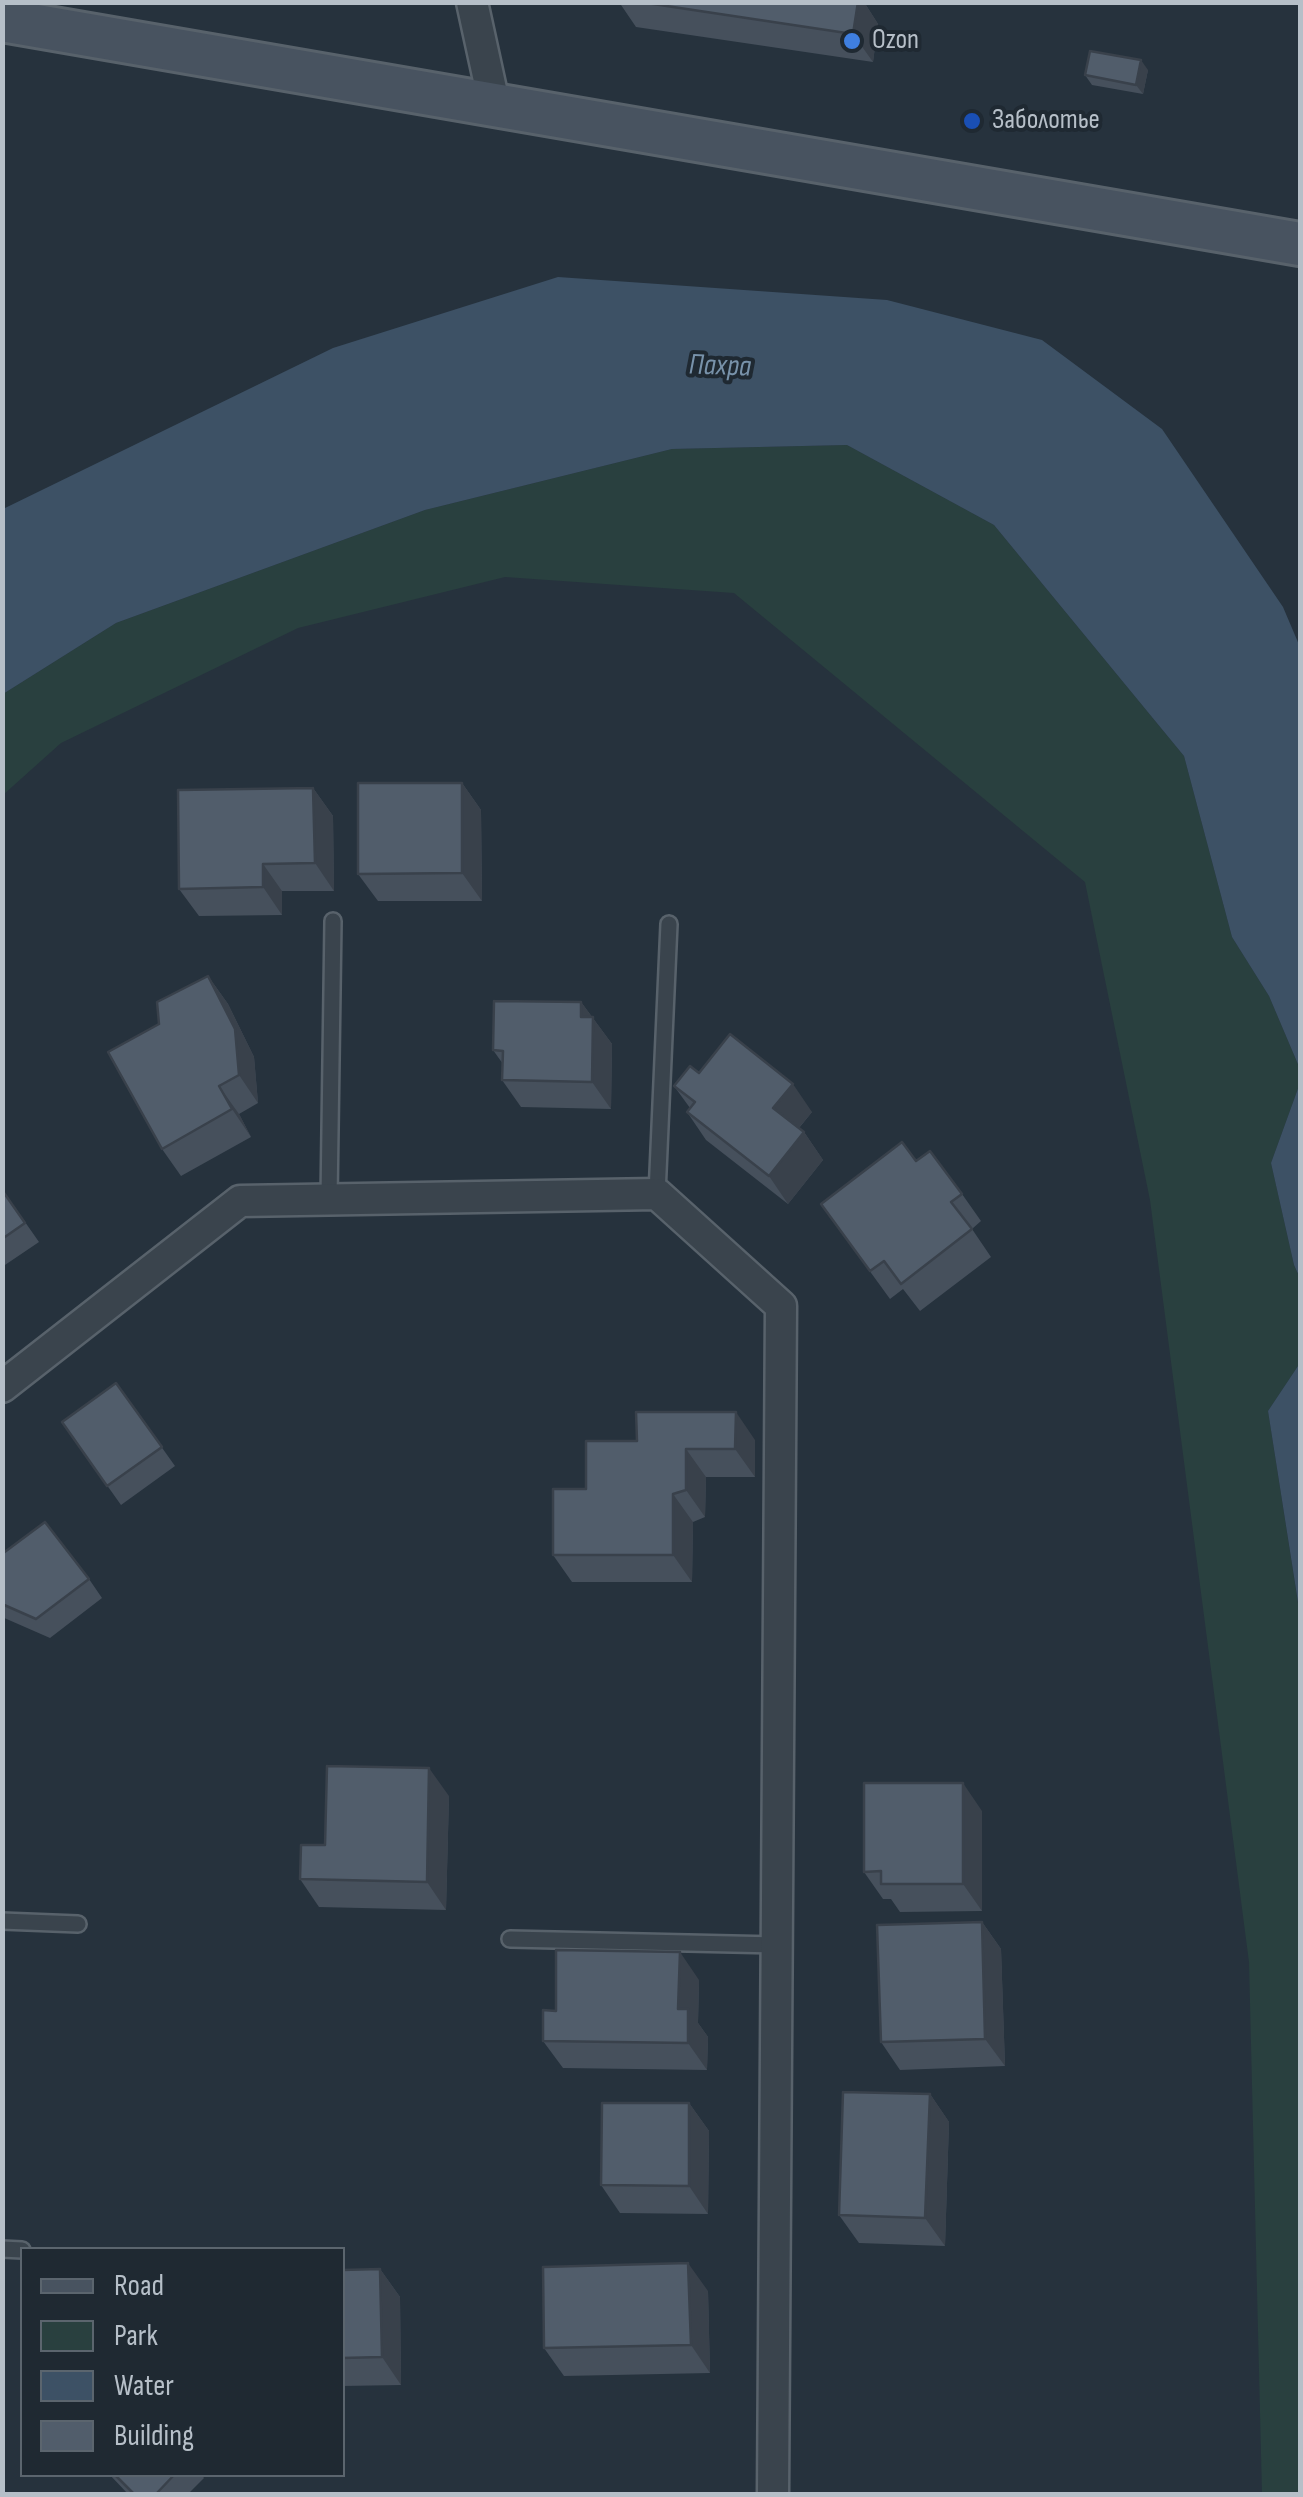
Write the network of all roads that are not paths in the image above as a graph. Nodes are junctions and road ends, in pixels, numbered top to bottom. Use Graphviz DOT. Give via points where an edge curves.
graph roads {
  1 [pos="472,2"];
  2 [pos="2,20"];
  3 [pos="494,104"];
  4 [pos="1300,244"];
  5 [pos="333,921"];
  6 [pos="669,924"];
  7 [pos="656,1194"];
  8 [pos="329,1199"];
  9 [pos="2,1387"];
  10 [pos="2,1921"];
  11 [pos="78,1924"];
  12 [pos="510,1939"];
  13 [pos="777,1945"];
  14 [pos="773,2494"];
  1 -- 3 [label="street"];
  2 -- 3 [label="main road"];
  3 -- 4 [label="main road"];
  5 -- 8 [label="lane"];
  6 -- 7 [label="lane"];
  7 -- 8 [label="street"];
  7 -- 13 [label="street" via="781,1306"];
  8 -- 9 [label="street" via="240,1200"];
  10 -- 11 [label="lane"];
  12 -- 13 [label="lane"];
  13 -- 14 [label="street"];
}
